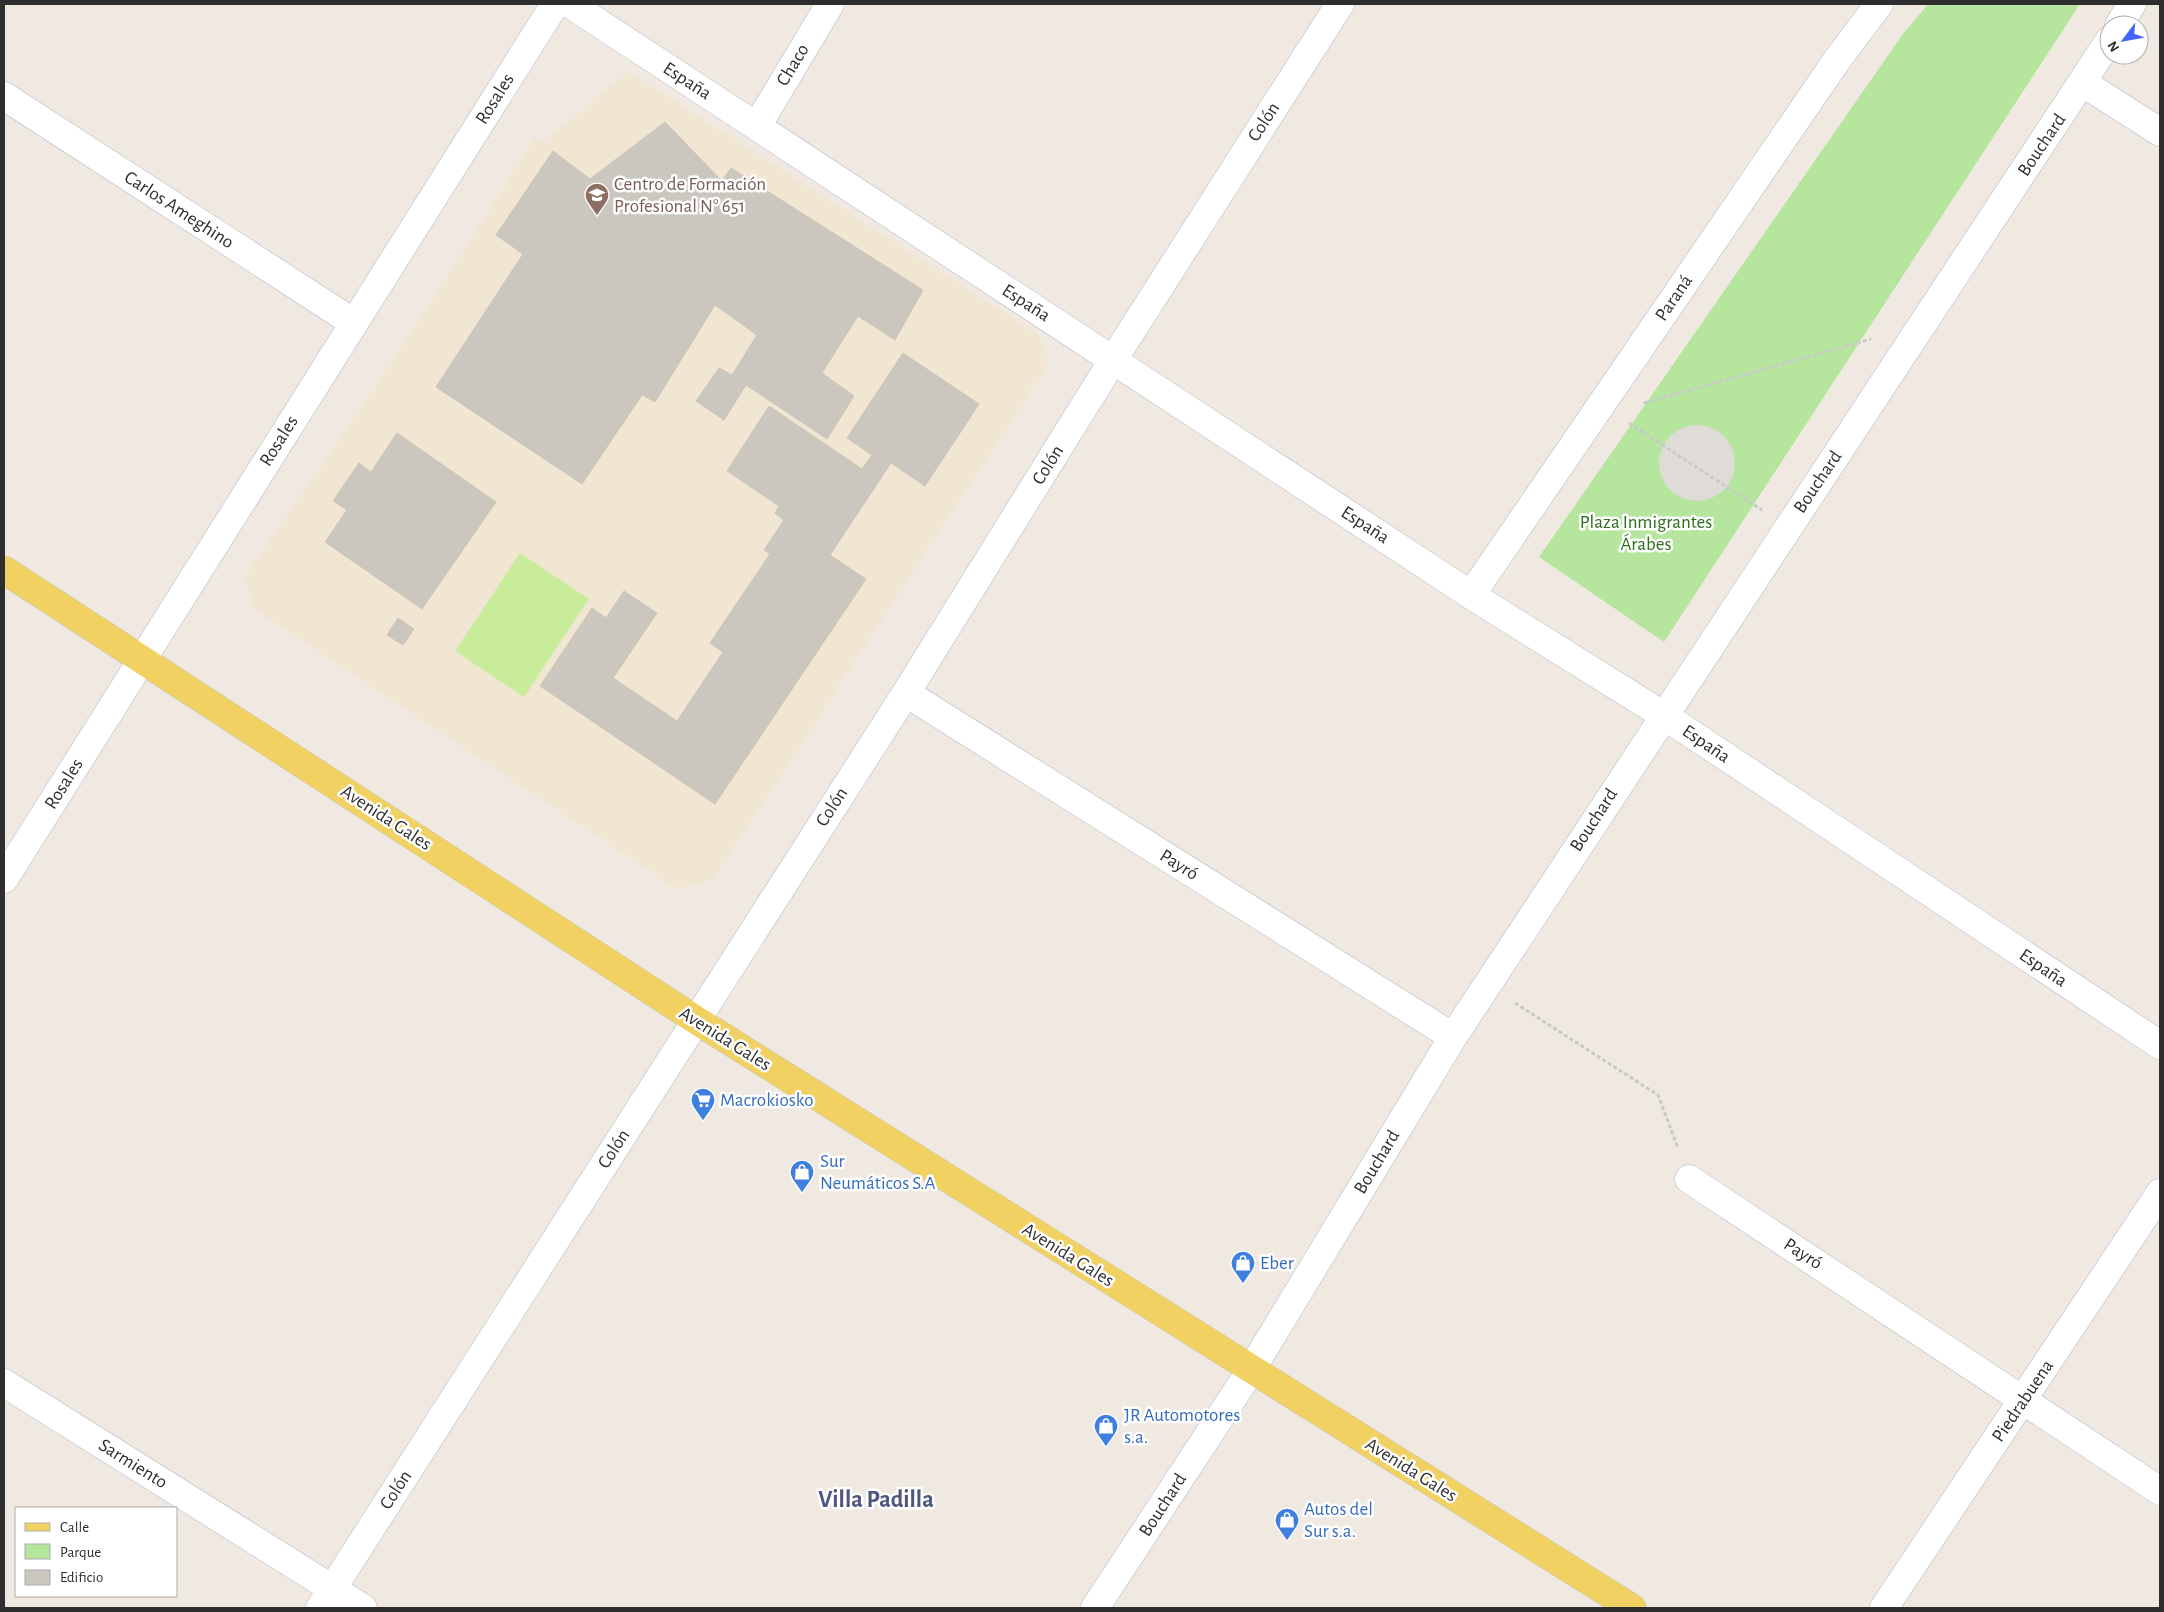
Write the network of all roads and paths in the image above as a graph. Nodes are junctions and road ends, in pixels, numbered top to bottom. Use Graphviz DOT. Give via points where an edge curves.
graph roads {
  1 [pos="555,4"];
  2 [pos="570,4"];
  3 [pos="830,4"];
  4 [pos="1340,4"];
  5 [pos="1879,4"];
  6 [pos="2132,4"];
  7 [pos="2125,15"];
  8 [pos="2099,57"];
  9 [pos="2083,83"];
  10 [pos="4,96"];
  11 [pos="756,126"];
  12 [pos="2160,132"];
  13 [pos="354,323"];
  14 [pos="1922,325"];
  15 [pos="1113,360"];
  16 [pos="1603,413"];
  17 [pos="1788,527"];
  18 [pos="4,570"];
  19 [pos="1471,595"];
  20 [pos="142,660"];
  21 [pos="906,693"];
  22 [pos="1663,715"];
  23 [pos="4,879"];
  24 [pos="1487,985"];
  25 [pos="696,1020"];
  26 [pos="1453,1037"];
  27 [pos="2160,1045"];
  28 [pos="1689,1179"];
  29 [pos="2160,1193"];
  30 [pos="1251,1370"];
  31 [pos="4,1383"];
  32 [pos="2024,1399"];
  33 [pos="2160,1491"];
  34 [pos="326,1598"];
  35 [pos="363,1608"];
  36 [pos="1094,1608"];
  37 [pos="1632,1608"];
  38 [pos="1884,1608"];
  1 -- 13 [label="street, Rosales"];
  2 -- 11 [label="street, España"];
  3 -- 11 [label="street, Chaco"];
  4 -- 15 [label="street, Colón"];
  5 -- 16 [label="street, Paraná" via="1837,60"];
  6 -- 7 [label="street"];
  8 -- 9 [label="street, Bouchard"];
  9 -- 12 [label="street"];
  9 -- 14 [label="street, Bouchard"];
  10 -- 13 [label="street, Carlos Ameghino"];
  11 -- 15 [label="street, España"];
  13 -- 20 [label="street, Rosales"];
  14 -- 16 [label="path"];
  14 -- 17 [label="street, Bouchard"];
  15 -- 19 [label="street, España"];
  15 -- 21 [label="street, Colón"];
  16 -- 17 [label="path"];
  16 -- 19 [label="street, Paraná"];
  17 -- 22 [label="street, Bouchard"];
  18 -- 20 [label="main road, Avenida Gales"];
  19 -- 22 [label="street, España"];
  20 -- 23 [label="street, Rosales"];
  20 -- 25 [label="main road, Avenida Gales"];
  21 -- 25 [label="street, Colón"];
  21 -- 26 [label="street, Payró"];
  22 -- 24 [label="street, Bouchard"];
  22 -- 27 [label="street, España"];
  24 -- 26 [label="street, Bouchard"];
  24 -- 28 [label="path" via="1658,1095"];
  25 -- 30 [label="main road, Avenida Gales"];
  25 -- 34 [label="street, Colón"];
  26 -- 30 [label="street, Bouchard"];
  28 -- 32 [label="street, Payró"];
  29 -- 32 [label="street, Piedrabuena"];
  30 -- 36 [label="street, Bouchard"];
  30 -- 37 [label="main road, Avenida Gales"];
  31 -- 34 [label="street, Sarmiento"];
  32 -- 33 [label="street, Payró"];
  32 -- 38 [label="street, Piedrabuena"];
  34 -- 35 [label="street, Sarmiento"];
}
